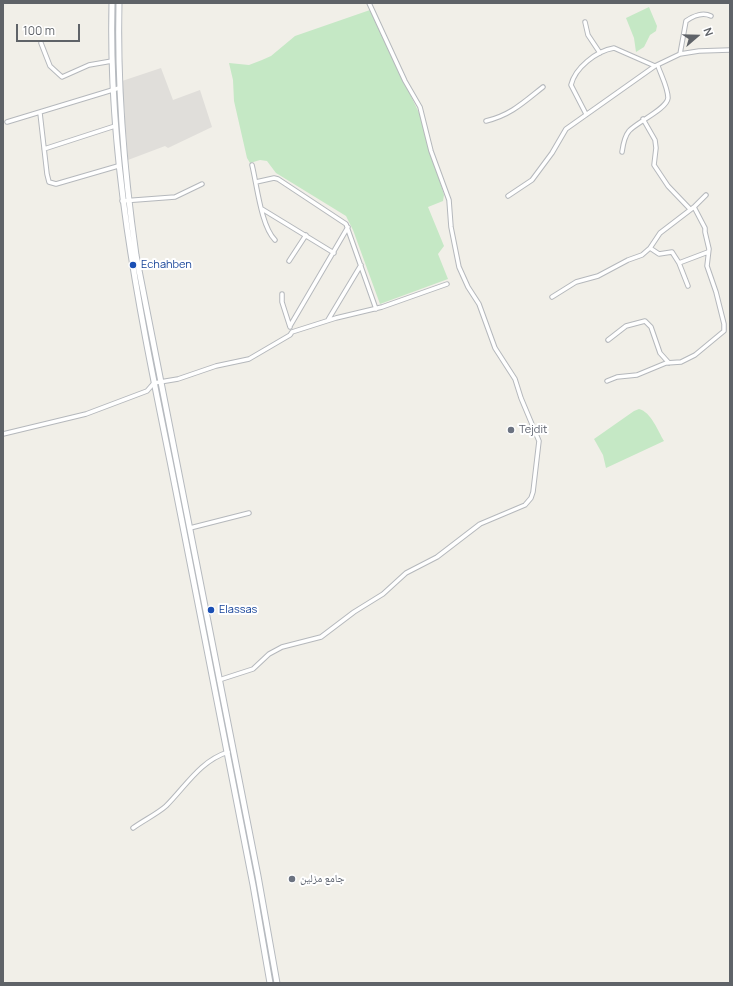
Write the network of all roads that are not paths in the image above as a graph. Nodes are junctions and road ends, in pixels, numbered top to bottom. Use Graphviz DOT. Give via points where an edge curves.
graph roads {
  1 [pos="112,3"];
  2 [pos="119,3"];
  3 [pos="369,3"];
  4 [pos="712,16"];
  5 [pos="585,22"];
  6 [pos="41,43"];
  7 [pos="730,50"];
  8 [pos="600,53"];
  9 [pos="680,54"];
  10 [pos="112,61"];
  11 [pos="656,66"];
  12 [pos="543,87"];
  13 [pos="119,88"];
  14 [pos="113,90"];
  15 [pos="40,112"];
  16 [pos="586,114"];
  17 [pos="644,118"];
  18 [pos="486,121"];
  19 [pos="7,122"];
  20 [pos="115,126"];
  21 [pos="44,149"];
  22 [pos="622,152"];
  23 [pos="252,165"];
  24 [pos="118,166"];
  25 [pos="256,182"];
  26 [pos="202,184"];
  27 [pos="706,195"];
  28 [pos="508,196"];
  29 [pos="125,201"];
  30 [pos="694,207"];
  31 [pos="262,209"];
  32 [pos="690,209"];
  33 [pos="348,227"];
  34 [pos="306,235"];
  35 [pos="275,240"];
  36 [pos="650,248"];
  37 [pos="334,252"];
  38 [pos="708,252"];
  39 [pos="289,261"];
  40 [pos="679,263"];
  41 [pos="361,265"];
  42 [pos="140,277"];
  43 [pos="134,278"];
  44 [pos="447,284"];
  45 [pos="688,286"];
  46 [pos="282,294"];
  47 [pos="552,298"];
  48 [pos="376,309"];
  49 [pos="328,320"];
  50 [pos="290,326"];
  51 [pos="292,332"];
  52 [pos="608,340"];
  53 [pos="669,363"];
  54 [pos="159,374"];
  55 [pos="169,380"];
  56 [pos="607,381"];
  57 [pos="160,382"];
  58 [pos="154,383"];
  59 [pos="162,389"];
  60 [pos="147,390"];
  61 [pos="157,396"];
  62 [pos="3,434"];
  63 [pos="249,513"];
  64 [pos="190,528"];
  65 [pos="196,560"];
  66 [pos="190,561"];
  67 [pos="219,680"];
  68 [pos="233,750"];
  69 [pos="226,752"];
  70 [pos="133,828"];
  71 [pos="260,883"];
  72 [pos="253,884"];
  73 [pos="274,962"];
  74 [pos="268,963"];
  75 [pos="270,983"];
  76 [pos="277,983"];
  1 -- 10 [label="main road"];
  2 -- 13 [label="main road"];
  3 -- 67 [label="street" via="420,107 449,200 451,228 459,267 482,310 495,348 515,378 539,441 533,492 524,505 480,524 437,557 406,573 384,594 354,612 321,637 282,647 269,654 253,669"];
  4 -- 9 [label="street" via="695,16 686,21"];
  5 -- 8 [label="street" via="588,34"];
  6 -- 10 [label="street" via="50,66 62,77 89,64"];
  7 -- 9 [label="street"];
  8 -- 11 [label="street" via="614,48"];
  8 -- 16 [label="street" via="578,72 571,85"];
  9 -- 11 [label="street"];
  10 -- 14 [label="main road"];
  11 -- 16 [label="street"];
  11 -- 17 [label="street" via="668,99 664,106"];
  12 -- 18 [label="street" via="514,110 502,117"];
  13 -- 14 [label="street"];
  13 -- 29 [label="main road"];
  14 -- 15 [label="street"];
  14 -- 20 [label="main road"];
  15 -- 19 [label="street"];
  15 -- 21 [label="street"];
  16 -- 28 [label="street" via="561,135 552,153 532,180"];
  17 -- 22 [label="street" via="627,133"];
  17 -- 32 [label="street" via="655,140 654,165 668,186"];
  20 -- 21 [label="street"];
  20 -- 24 [label="main road"];
  21 -- 24 [label="street" via="47,174 52,184"];
  23 -- 25 [label="street"];
  24 -- 29 [label="main road"];
  25 -- 31 [label="street"];
  25 -- 33 [label="street" via="278,179"];
  26 -- 29 [label="street" via="175,197"];
  27 -- 30 [label="street"];
  29 -- 42 [label="main road"];
  29 -- 43 [label="main road"];
  30 -- 32 [label="street"];
  30 -- 38 [label="street" via="706,228"];
  31 -- 34 [label="street"];
  31 -- 35 [label="street" via="270,235"];
  32 -- 36 [label="street" via="660,233"];
  33 -- 37 [label="street"];
  33 -- 41 [label="street"];
  34 -- 37 [label="street"];
  34 -- 39 [label="street"];
  36 -- 40 [label="street" via="659,254 672,252"];
  36 -- 47 [label="street" via="634,259 598,276 576,282"];
  37 -- 50 [label="street"];
  38 -- 40 [label="street"];
  38 -- 53 [label="street" via="708,270 716,292 724,332 687,360"];
  40 -- 45 [label="street"];
  41 -- 48 [label="street"];
  41 -- 49 [label="street"];
  42 -- 43 [label="main road"];
  42 -- 54 [label="main road"];
  43 -- 58 [label="main road"];
  44 -- 48 [label="street"];
  46 -- 50 [label="street"];
  48 -- 49 [label="street"];
  49 -- 51 [label="street"];
  50 -- 51 [label="street"];
  51 -- 55 [label="street" via="248,359"];
  52 -- 53 [label="street" via="626,326 645,321 651,327 660,353"];
  53 -- 56 [label="street" via="637,375"];
  54 -- 55 [label="street"];
  54 -- 57 [label="main road"];
  55 -- 57 [label="street"];
  55 -- 59 [label="street"];
  57 -- 58 [label="street"];
  57 -- 59 [label="main road"];
  58 -- 60 [label="street"];
  58 -- 61 [label="main road"];
  59 -- 64 [label="main road"];
  60 -- 61 [label="street"];
  60 -- 62 [label="street" via="86,414"];
  61 -- 66 [label="main road"];
  63 -- 64 [label="street"];
  64 -- 65 [label="main road"];
  65 -- 66 [label="main road"];
  65 -- 67 [label="main road"];
  66 -- 69 [label="main road"];
  67 -- 68 [label="main road"];
  68 -- 69 [label="street"];
  68 -- 71 [label="main road"];
  69 -- 70 [label="street" via="186,782 163,809"];
  69 -- 72 [label="main road"];
  71 -- 72 [label="main road"];
  71 -- 73 [label="main road"];
  72 -- 74 [label="main road"];
  73 -- 74 [label="main road"];
  73 -- 76 [label="main road"];
  74 -- 75 [label="main road"];
}
